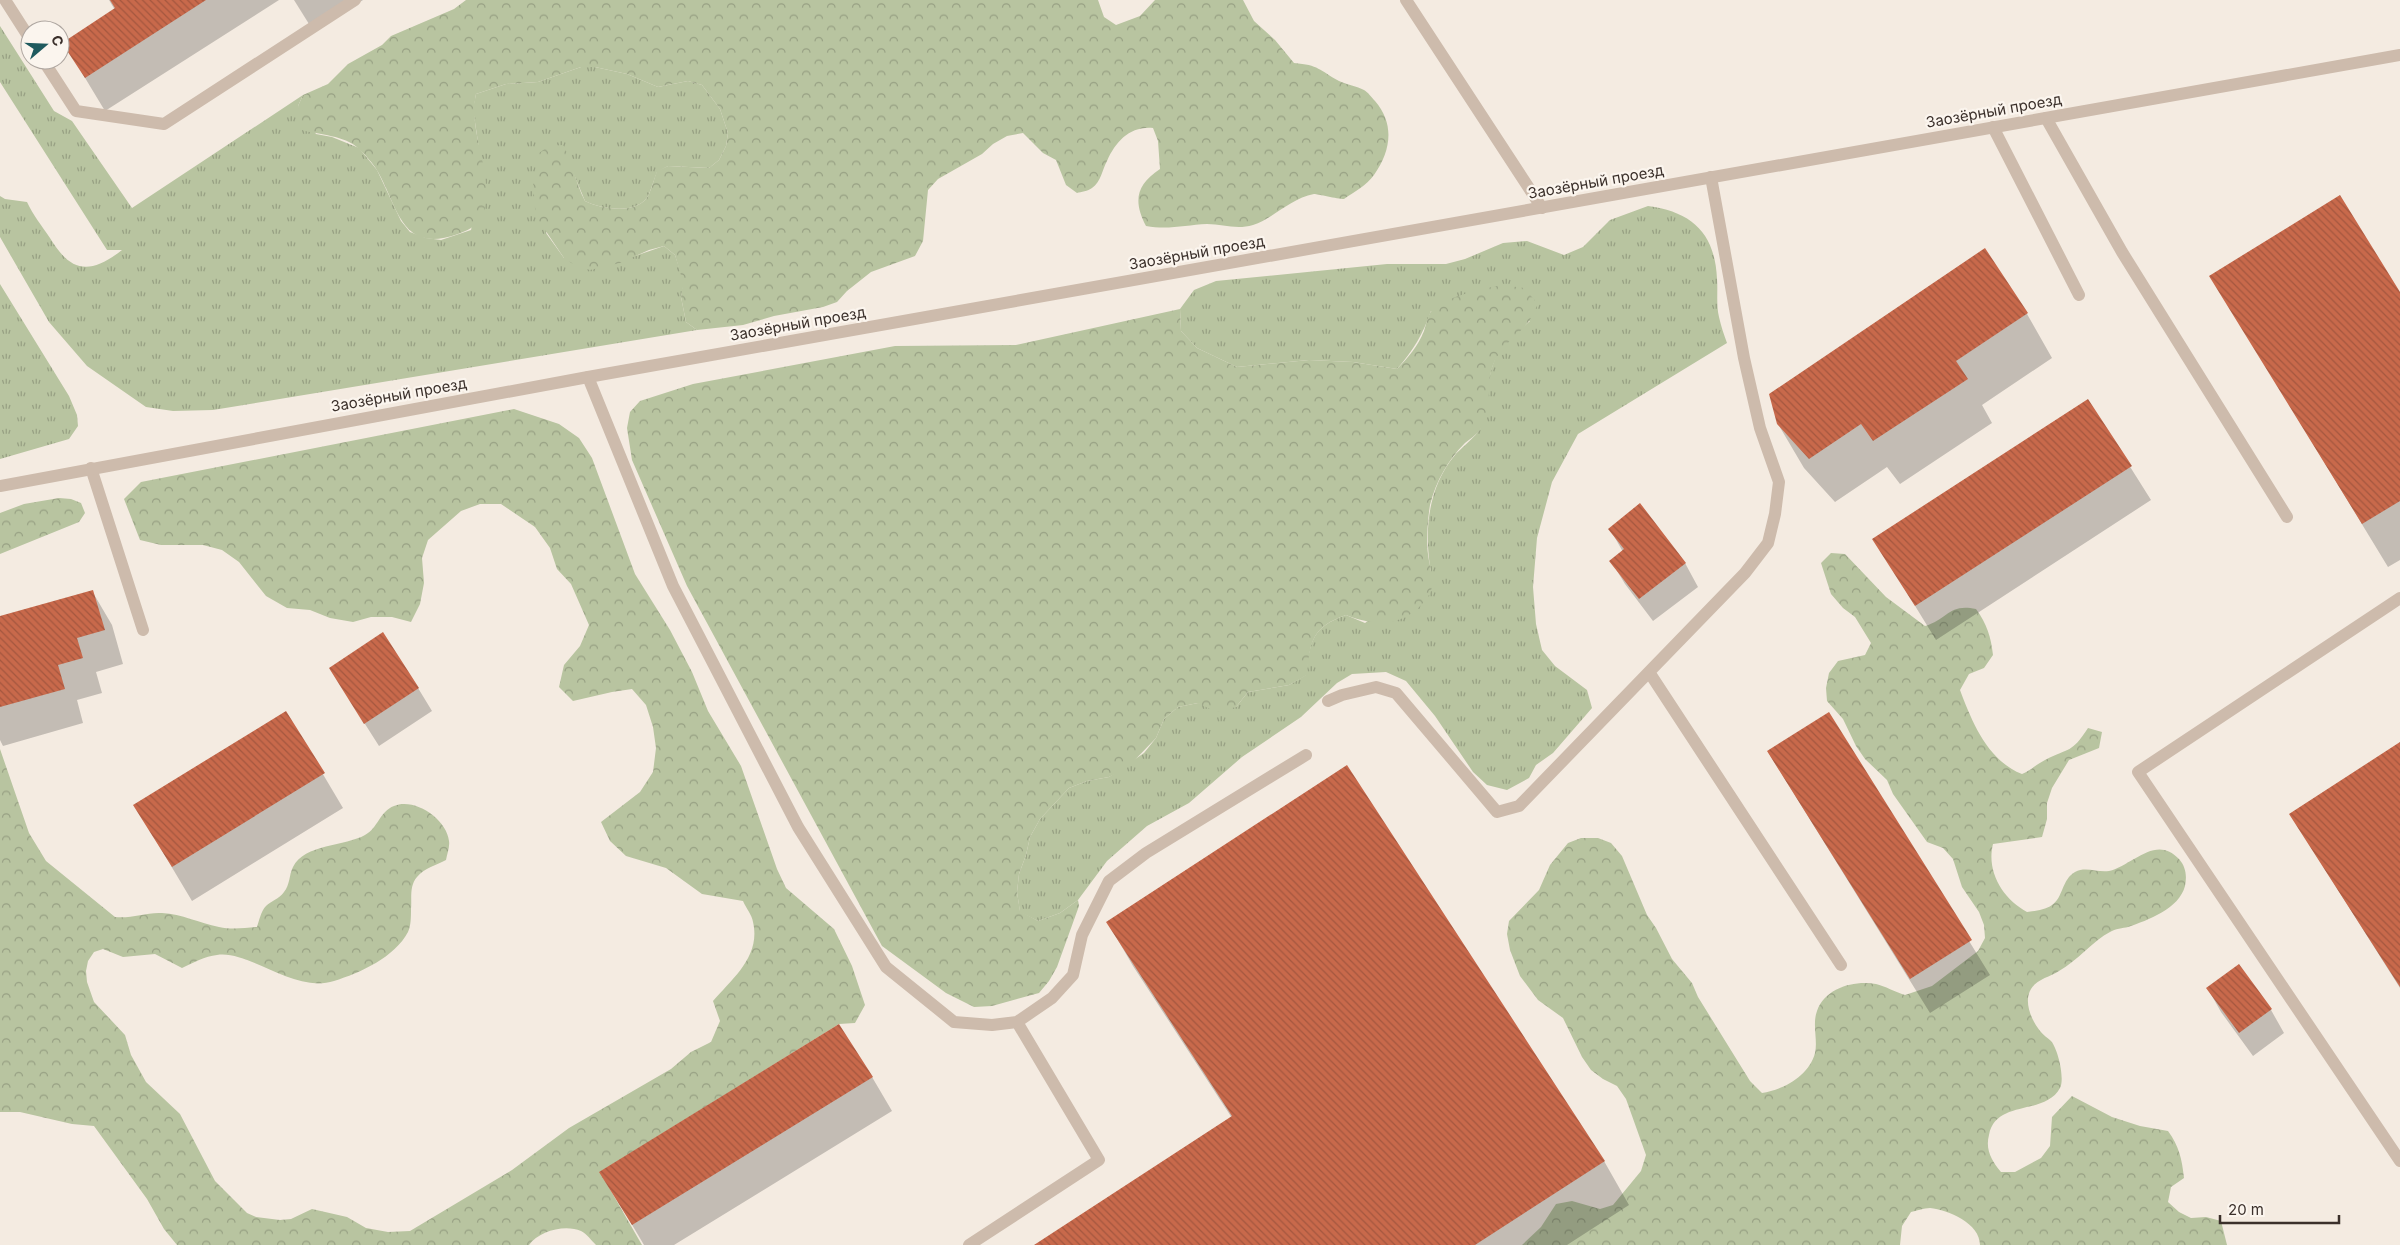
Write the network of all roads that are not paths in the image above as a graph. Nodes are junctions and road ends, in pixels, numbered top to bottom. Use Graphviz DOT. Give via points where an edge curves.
graph roads {
  1 [pos="4,0"];
  2 [pos="355,0"];
  3 [pos="1406,0"];
  4 [pos="20,24"];
  5 [pos="2400,55"];
  6 [pos="50,70"];
  7 [pos="2046,118"];
  8 [pos="1994,127"];
  9 [pos="1711,177"];
  10 [pos="1542,208"];
  11 [pos="2079,295"];
  12 [pos="588,377"];
  13 [pos="91,468"];
  14 [pos="0,486"];
  15 [pos="2287,517"];
  16 [pos="2400,598"];
  17 [pos="143,630"];
  18 [pos="1649,672"];
  19 [pos="1328,701"];
  20 [pos="1306,754"];
  21 [pos="1841,965"];
  22 [pos="1017,1022"];
  23 [pos="2400,1161"];
  24 [pos="969,1245"];
  1 -- 4 [label="street"];
  2 -- 6 [label="street" via="164,124 76,111"];
  3 -- 10 [label="street"];
  5 -- 7 [label="street, Заозёрный проезд"];
  7 -- 8 [label="street, Заозёрный проезд"];
  7 -- 15 [label="street" via="2122,252"];
  8 -- 9 [label="street, Заозёрный проезд"];
  8 -- 11 [label="street"];
  9 -- 10 [label="street, Заозёрный проезд"];
  9 -- 18 [label="street" via="1744,358 1760,428 1779,482 1775,514 1768,543 1745,573"];
  10 -- 12 [label="street, Заозёрный проезд"];
  12 -- 13 [label="street, Заозёрный проезд"];
  12 -- 22 [label="street" via="674,586 798,827 886,966 954,1022 992,1025"];
  13 -- 14 [label="street, Заозёрный проезд"];
  13 -- 17 [label="street"];
  16 -- 23 [label="street" via="2138,772"];
  18 -- 19 [label="street" via="1519,806 1497,812 1396,693 1376,687"];
  18 -- 21 [label="street"];
  20 -- 22 [label="street" via="1146,852 1109,881 1082,935 1073,975 1052,998"];
  22 -- 24 [label="street" via="1099,1160"];
}
